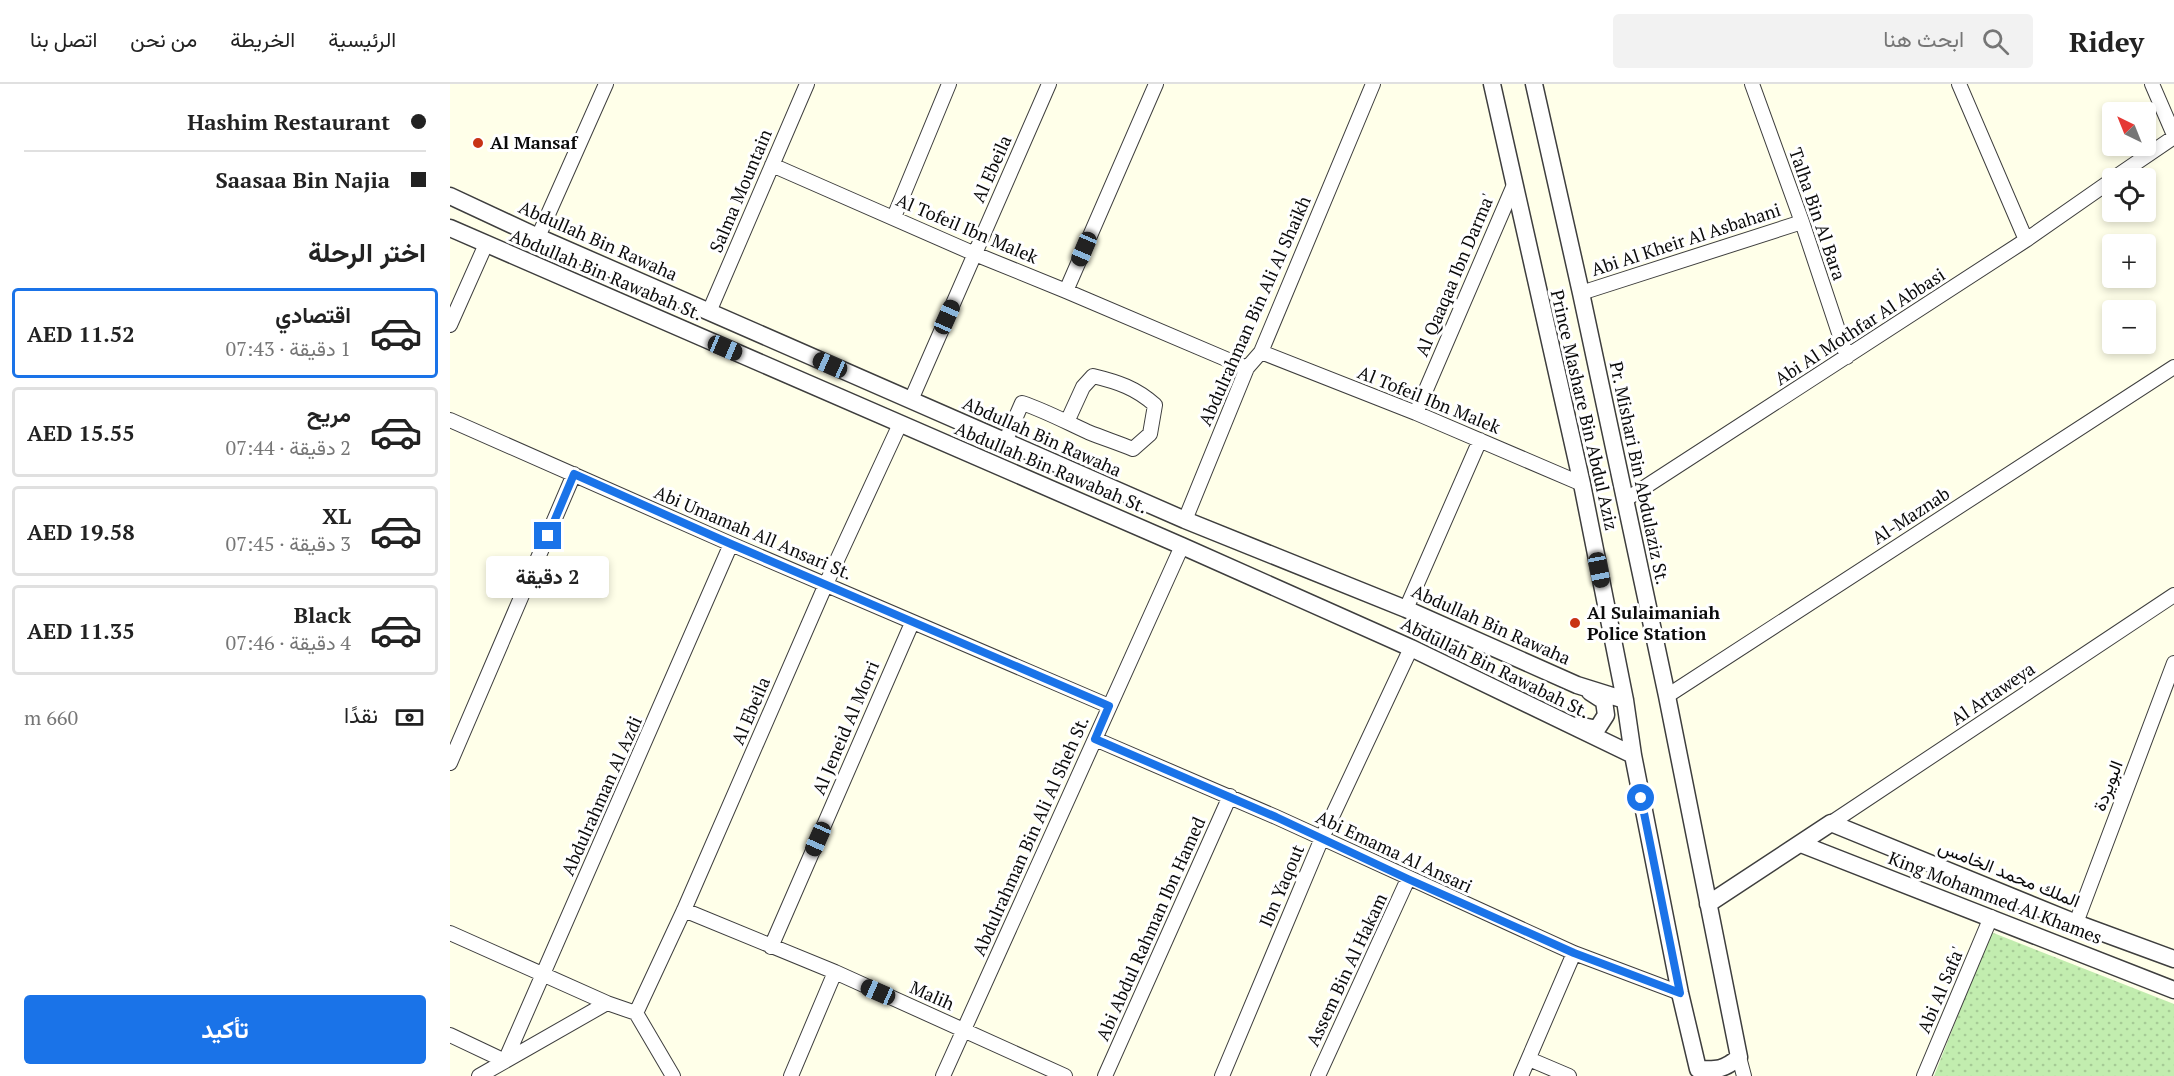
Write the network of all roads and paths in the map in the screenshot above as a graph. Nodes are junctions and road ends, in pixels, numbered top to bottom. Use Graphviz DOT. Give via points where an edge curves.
graph roads {
  1 [pos="590,84"];
  2 [pos="807,84"];
  3 [pos="950,84"];
  4 [pos="1049,84"];
  5 [pos="1156,84"];
  6 [pos="1373,84"];
  7 [pos="1492,84"];
  8 [pos="1534,84"];
  9 [pos="1752,84"];
  10 [pos="1959,84"];
  11 [pos="2152,84"];
  12 [pos="605,87"];
  13 [pos="2174,136"];
  14 [pos="772,165"];
  15 [pos="2129,168"];
  16 [pos="1514,185"];
  17 [pos="2102,187"];
  18 [pos="450,196"];
  19 [pos="894,217"];
  20 [pos="1802,222"];
  21 [pos="450,228"];
  22 [pos="538,237"];
  23 [pos="2026,240"];
  24 [pos="486,244"];
  25 [pos="975,254"];
  26 [pos="1066,291"];
  27 [pos="1581,293"];
  28 [pos="709,312"];
  29 [pos="450,325"];
  30 [pos="1261,352"];
  31 [pos="1847,357"];
  32 [pos="2174,367"];
  33 [pos="1247,368"];
  34 [pos="911,400"];
  35 [pos="1416,413"];
  36 [pos="450,420"];
  37 [pos="1067,422"];
  38 [pos="900,424"];
  39 [pos="1480,440"];
  40 [pos="1005,442"];
  41 [pos="574,474"];
  42 [pos="1582,484"];
  43 [pos="1625,500"];
  44 [pos="1185,520"];
  45 [pos="731,544"];
  46 [pos="1182,546"];
  47 [pos="826,584"];
  48 [pos="2174,595"];
  49 [pos="1406,609"];
  50 [pos="912,623"];
  51 [pos="1410,648"];
  52 [pos="2174,663"];
  53 [pos="1577,685"];
  54 [pos="1667,696"];
  55 [pos="1625,700"];
  56 [pos="1109,706"];
  57 [pos="1565,723"];
  58 [pos="1095,739"];
  59 [pos="1633,755"];
  60 [pos="450,763"];
  61 [pos="1230,796"];
  62 [pos="1831,824"];
  63 [pos="1322,838"];
  64 [pos="1801,844"];
  65 [pos="1408,879"];
  66 [pos="1708,904"];
  67 [pos="684,910"];
  68 [pos="1991,917"];
  69 [pos="2076,922"];
  70 [pos="450,933"];
  71 [pos="771,947"];
  72 [pos="1574,953"];
  73 [pos="2174,959"];
  74 [pos="835,972"];
  75 [pos="543,975"];
  76 [pos="2174,990"];
  77 [pos="1680,993"];
  78 [pos="607,1003"];
  79 [pos="636,1013"];
  80 [pos="963,1030"];
  81 [pos="450,1035"];
  82 [pos="1739,1057"];
  83 [pos="1529,1059"];
  84 [pos="505,1061"];
  85 [pos="1699,1073"];
  86 [pos="479,1076"];
  87 [pos="673,1076"];
  88 [pos="791,1076"];
  89 [pos="943,1076"];
  90 [pos="1065,1076"];
  91 [pos="1105,1076"];
  92 [pos="1222,1076"];
  93 [pos="1318,1076"];
  94 [pos="1521,1076"];
  95 [pos="1569,1076"];
  96 [pos="1744,1076"];
  97 [pos="1924,1076"];
  1 -- 12 [label="street"];
  2 -- 14 [label="street, Salma Mountain"];
  3 -- 19 [label="street"];
  4 -- 25 [label="street, Al Ebeila"];
  5 -- 26 [label="street"];
  6 -- 30 [label="street, Abdulrahman Bin Ali Al Shaikh"];
  7 -- 16 [label="street, Prince Mashare Bin Abdul Aziz"];
  8 -- 27 [label="street, Pr. Mishari Bin Abdulaziz St."];
  9 -- 20 [label="street, Talha Bin Al Bara"];
  10 -- 23 [label="street"];
  11 -- 13 [label="street"];
  12 -- 22 [label="street"];
  13 -- 15 [label="street, Abi Al Mothfar Al Abbasi"];
  14 -- 19 [label="street, Al Tofeil Ibn Malek"];
  14 -- 28 [label="street, Salma Mountain"];
  16 -- 35 [label="street, Al Qaaqaa Ibn Darma'"];
  16 -- 42 [label="street, Prince Mashare Bin Abdul Aziz"];
  17 -- 23 [label="street, Abi Al Mothfar Al Abbasi"];
  18 -- 22 [label="street, Abdullah Bin Rawaha"];
  19 -- 25 [label="street, Al Tofeil Ibn Malek"];
  20 -- 27 [label="street, Abi Al Kheir Al Asbahani"];
  20 -- 31 [label="street, Talha Bin Al Bara"];
  21 -- 24 [label="street, Abdullah Bin Rawabah St."];
  22 -- 28 [label="street, Abdullah Bin Rawaha"];
  23 -- 31 [label="street, Abi Al Mothfar Al Abbasi"];
  24 -- 29 [label="street"];
  24 -- 38 [label="street, Abdullah Bin Rawabah St."];
  25 -- 26 [label="street, Al Tofeil Ibn Malek"];
  25 -- 34 [label="street, Al Ebeila"];
  26 -- 33 [label="street, Al Tofeil Ibn Malek"];
  27 -- 43 [label="street, Pr. Mishari Bin Abdulaziz St."];
  28 -- 34 [label="street, Abdullah Bin Rawaha"];
  30 -- 33 [label="street, Abdulrahman Bin Ali Al Shaikh"];
  30 -- 35 [label="street, Al Tofeil Ibn Malek"];
  31 -- 43 [label="street, Abi Al Mothfar Al Abbasi"];
  32 -- 54 [label="street, Al-Maznab"];
  33 -- 44 [label="street, Abdulrahman Bin Ali Al Shaikh"];
  34 -- 40 [label="street, Abdullah Bin Rawaha"];
  35 -- 39 [label="street, Al Tofeil Ibn Malek"];
  36 -- 41 [label="street, Abi Umamah All Ansari St."];
  37 -- 37 [label="street" via="1133,448 1150,434 1155,405 1141,392 1093,376 1083,387"];
  37 -- 40 [label="street" via="1022,404"];
  38 -- 46 [label="street, Abdullah Bin Rawabah St."];
  38 -- 47 [label="street, Al Ebeila"];
  39 -- 42 [label="street, Al Tofeil Ibn Malek"];
  39 -- 49 [label="street"];
  40 -- 44 [label="street, Abdullah Bin Rawaha"];
  41 -- 45 [label="street, Abi Umamah All Ansari St."];
  41 -- 60 [label="street"];
  42 -- 55 [label="street, Prince Mashare Bin Abdul Aziz"];
  43 -- 54 [label="street, Pr. Mishari Bin Abdulaziz St."];
  44 -- 49 [label="street, Abdullah Bin Rawaha"];
  45 -- 47 [label="street, Abi Umamah All Ansari St."];
  45 -- 75 [label="street, Abdulrahman Al Azdi"];
  46 -- 51 [label="street, Abdullah Bin Rawabah St."];
  46 -- 56 [label="street, Abdulrahman Bin Ali Al Sheh St."];
  47 -- 50 [label="street, Abi Umamah All Ansari St."];
  47 -- 67 [label="street, Al Ebeila"];
  48 -- 62 [label="street, Al Artaweya"];
  49 -- 53 [label="street, Abdullah Bin Rawaha"];
  50 -- 56 [label="street, Abi Umamah All Ansari St."];
  50 -- 71 [label="street, Al Jeneid Al Morri"];
  51 -- 57 [label="street, Abdullah Bin Rawabah St."];
  51 -- 63 [label="street, Ibn Yaqout"];
  52 -- 69 [label="street, البويردة"];
  53 -- 55 [label="street, Abdullah Bin Rawaha"];
  53 -- 57 [label="street" via="1604,701 1606,715 1597,729"];
  54 -- 66 [label="street, Pr. Mishari Bin Abdulaziz St."];
  55 -- 59 [label="street, Prince Mashare Bin Abdul Aziz"];
  56 -- 58 [label="street, Abdulrahman Bin Ali Al Sheh St."];
  57 -- 59 [label="street, Abdullah Bin Rawabah St."];
  58 -- 61 [label="street, Abi Emama Al Ansari"];
  58 -- 80 [label="street, Abdulrahman Bin Ali Al Sheh St."];
  59 -- 77 [label="street, Prince Mashare Bin Abdul Aziz"];
  61 -- 63 [label="street, Abi Emama Al Ansari"];
  61 -- 91 [label="street, Abi Abdul Rahman Ibn Hamed"];
  62 -- 64 [label="street"];
  62 -- 69 [label="street, الملك محمد الخامس"];
  63 -- 65 [label="street, Abi Emama Al Ansari"];
  63 -- 92 [label="street, Ibn Yaqout"];
  64 -- 66 [label="street"];
  64 -- 68 [label="street, King Mohammed Al Khames"];
  65 -- 72 [label="street, Abi Emama Al Ansari"];
  65 -- 93 [label="street, Assem Bin Al Hakam"];
  66 -- 82 [label="street, Pr. Mishari Bin Abdulaziz St."];
  67 -- 71 [label="street, Malih"];
  67 -- 79 [label="street, Al Ebeila"];
  68 -- 76 [label="street, King Mohammed Al Khames"];
  68 -- 97 [label="street, Abi Al Safa'"];
  69 -- 73 [label="street, الملك محمد الخامس"];
  70 -- 75 [label="street"];
  71 -- 74 [label="street, Malih"];
  72 -- 77 [label="street, Abi Emama Al Ansari"];
  72 -- 83 [label="street"];
  74 -- 80 [label="street, Malih"];
  74 -- 88 [label="street"];
  75 -- 78 [label="street"];
  75 -- 84 [label="street, Abdulrahman Al Azdi"];
  77 -- 85 [label="street, Prince Mashare Bin Abdul Aziz"];
  78 -- 79 [label="street"];
  78 -- 84 [label="street"];
  79 -- 87 [label="street"];
  80 -- 89 [label="street, Abdulrahman Bin Ali Al Sheh St."];
  80 -- 90 [label="street, Malih"];
  81 -- 84 [label="street"];
  82 -- 85 [label="street" via="1728,1066"];
  82 -- 96 [label="street"];
  83 -- 94 [label="street"];
  83 -- 95 [label="street"];
  84 -- 86 [label="street"];
}
